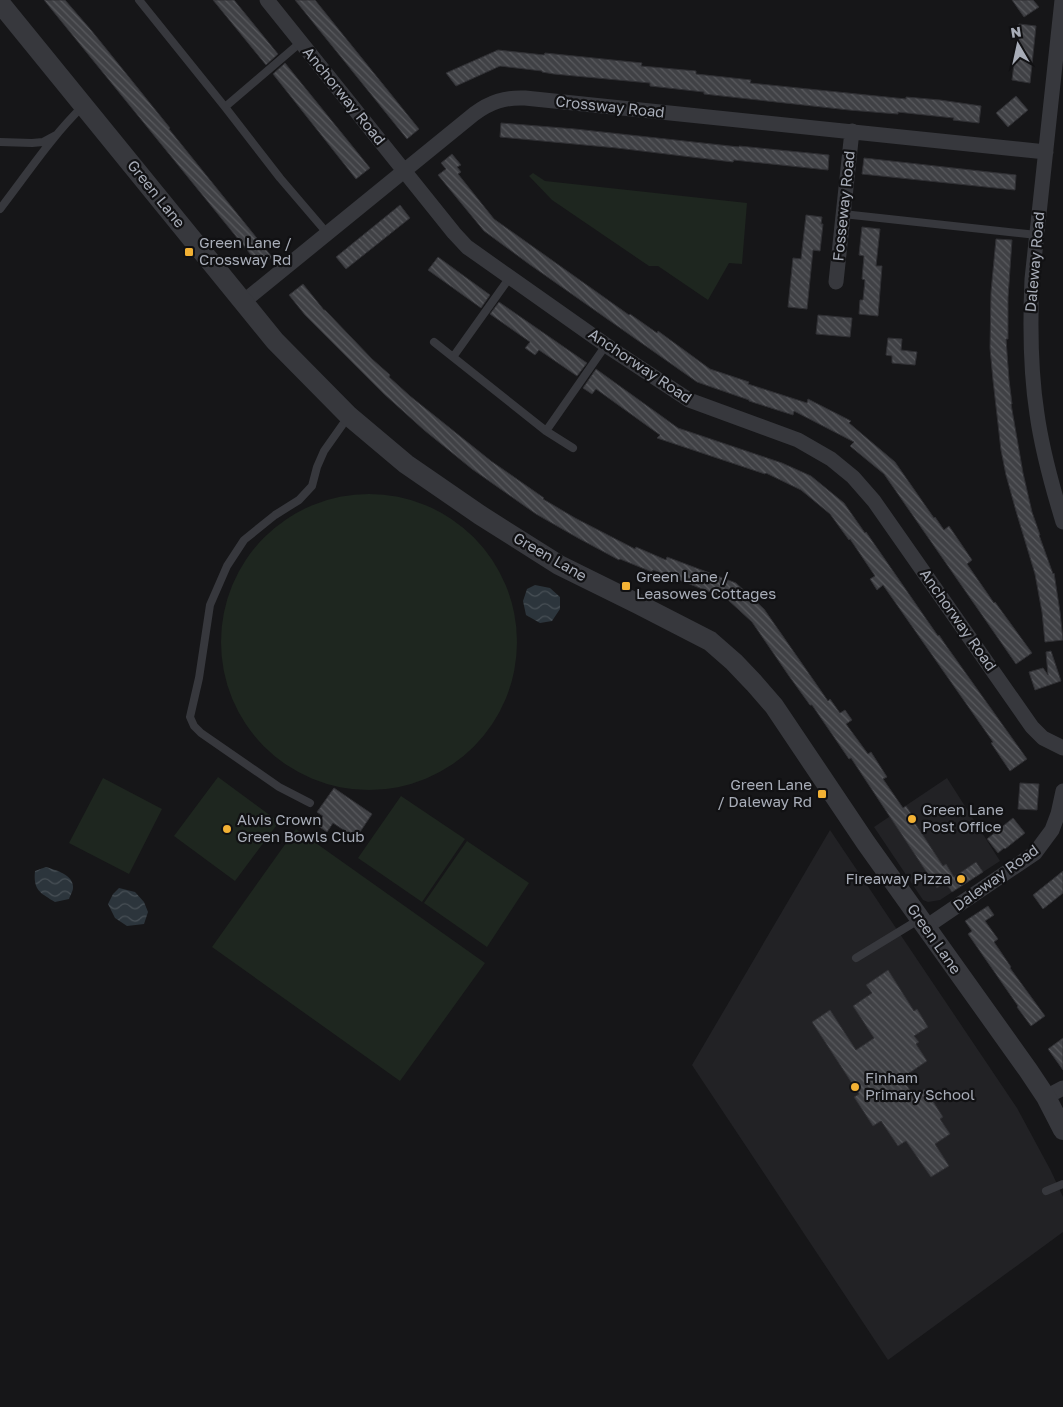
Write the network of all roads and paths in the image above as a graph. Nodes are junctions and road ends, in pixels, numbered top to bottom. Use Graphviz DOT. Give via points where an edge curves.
graph roads {
  1 [pos="139,0"];
  2 [pos="267,0"];
  3 [pos="1062,0"];
  4 [pos="5,13"];
  5 [pos="301,42"];
  6 [pos="84,106"];
  7 [pos="225,107"];
  8 [pos="852,131"];
  9 [pos="59,134"];
  10 [pos="0,142"];
  11 [pos="1046,152"];
  12 [pos="404,170"];
  13 [pos="0,209"];
  14 [pos="843,214"];
  15 [pos="328,233"];
  16 [pos="1036,235"];
  17 [pos="510,277"];
  18 [pos="836,282"];
  19 [pos="243,302"];
  20 [pos="434,342"];
  21 [pos="606,345"];
  22 [pos="453,358"];
  23 [pos="349,416"];
  24 [pos="546,431"];
  25 [pos="573,448"];
  26 [pos="1063,522"];
  27 [pos="1063,748"];
  28 [pos="1063,791"];
  29 [pos="310,803"];
  30 [pos="923,923"];
  31 [pos="856,958"];
  32 [pos="1054,1093"];
  33 [pos="1063,1130"];
  34 [pos="1063,1184"];
  35 [pos="1046,1191"];
  1 -- 7 [label="lane"];
  2 -- 5 [label="street, Anchorway Road"];
  3 -- 11 [label="street, Daleway Road"];
  4 -- 6 [label="street, Green Lane"];
  5 -- 7 [label="lane"];
  5 -- 12 [label="street, Anchorway Road"];
  6 -- 9 [label="lane"];
  6 -- 19 [label="street, Green Lane"];
  7 -- 15 [label="lane"];
  8 -- 11 [label="street, Crossway Road"];
  8 -- 12 [label="street, Crossway Road" via="512,98 484,107"];
  8 -- 14 [label="street, Fosseway Road"];
  9 -- 10 [label="lane" via="43,142"];
  9 -- 13 [label="lane"];
  11 -- 16 [label="street, Daleway Road"];
  12 -- 15 [label="street, Crossway Road"];
  12 -- 17 [label="street, Anchorway Road" via="454,233"];
  14 -- 16 [label="lane"];
  14 -- 18 [label="street, Fosseway Road"];
  15 -- 19 [label="street, Crossway Road"];
  16 -- 26 [label="street, Daleway Road" via="1031,319 1033,380 1042,442"];
  17 -- 21 [label="street, Anchorway Road"];
  17 -- 22 [label="lane"];
  19 -- 23 [label="street, Green Lane" via="275,341"];
  20 -- 22 [label="lane"];
  21 -- 24 [label="lane"];
  21 -- 27 [label="street, Anchorway Road" via="689,400 798,440 843,468 874,501 1032,727 1043,738"];
  22 -- 24 [label="lane"];
  23 -- 29 [label="lane" via="324,451 312,486 299,500 244,540 227,566 210,604 200,678 190,716 201,733 279,787"];
  23 -- 30 [label="street, Green Lane" via="406,464 480,516 559,565 710,641 734,662 774,706"];
  24 -- 25 [label="lane"];
  28 -- 30 [label="street, Daleway Road" via="1052,830 1035,853"];
  30 -- 31 [label="lane"];
  30 -- 32 [label="street, Green Lane" via="1028,1070"];
  32 -- 33 [label="street, Green Lane"];
  34 -- 35 [label="lane"];
}
